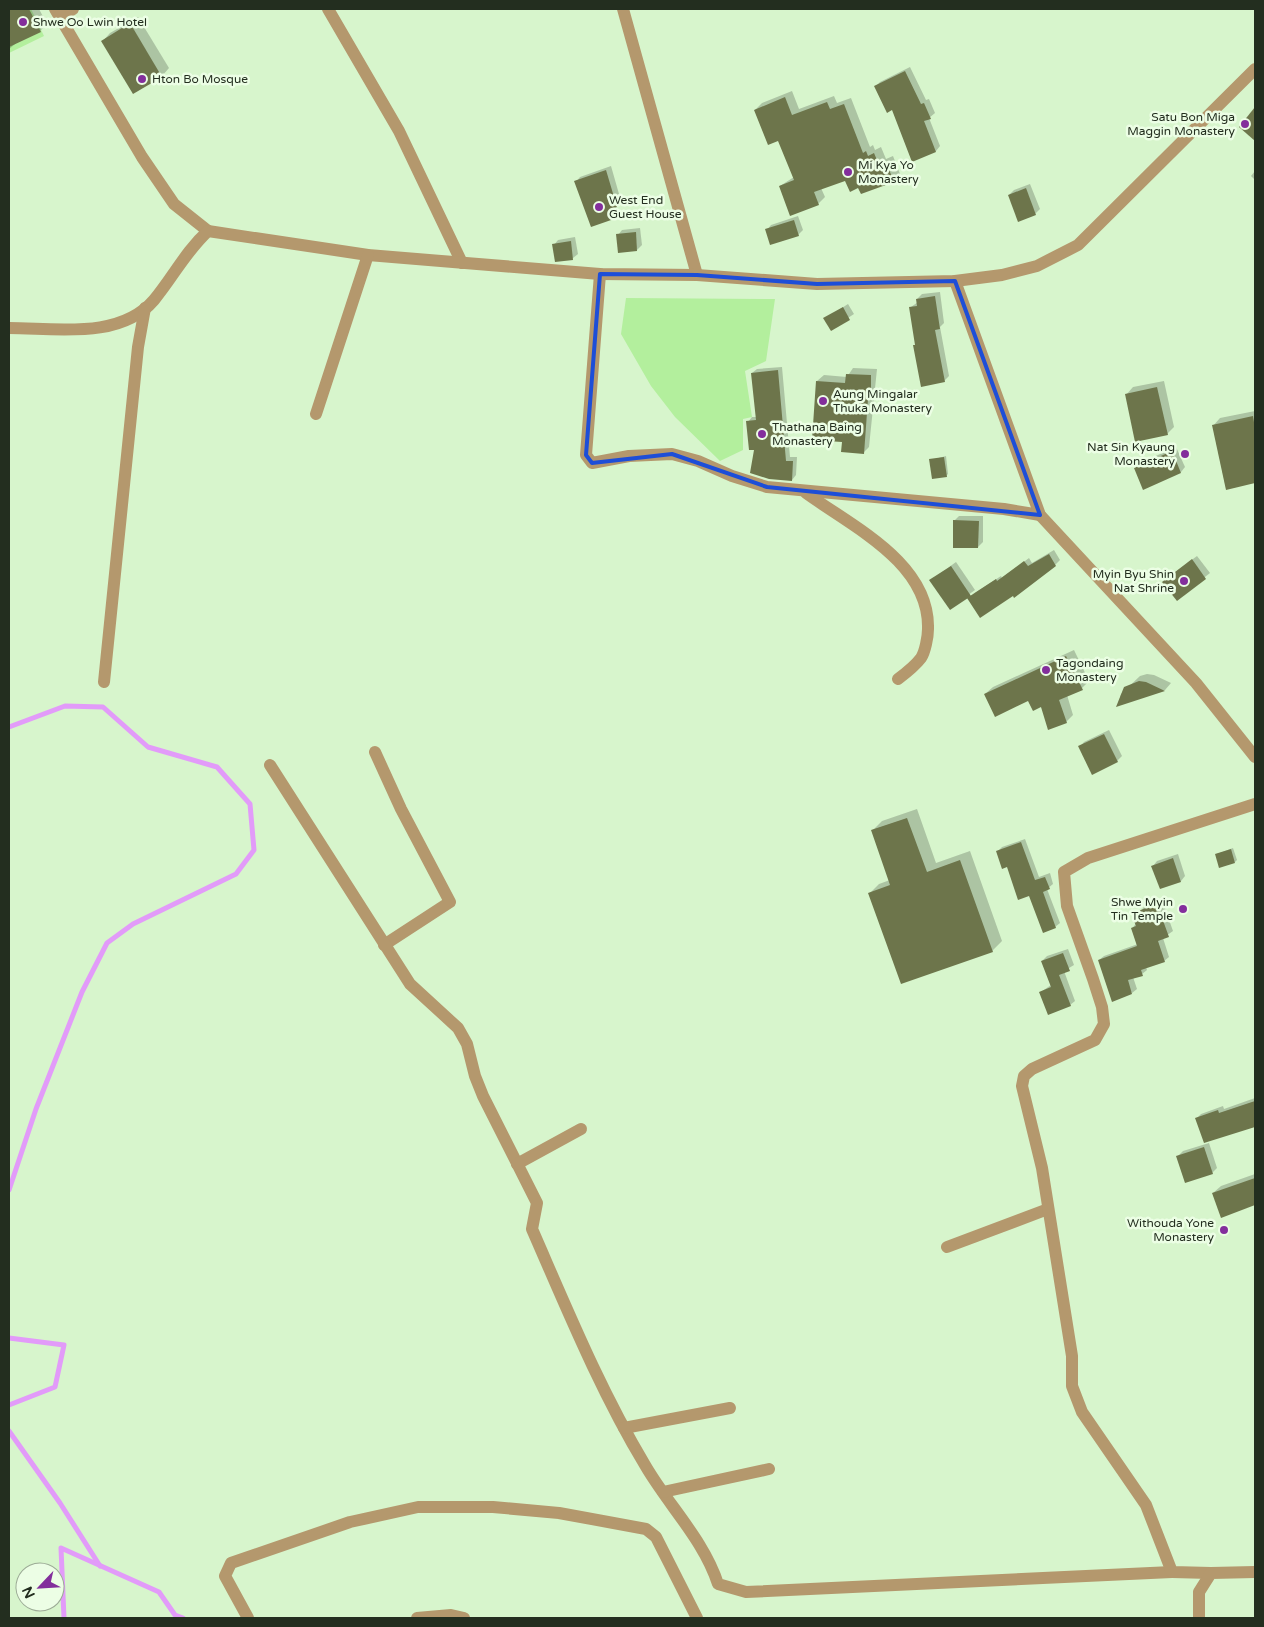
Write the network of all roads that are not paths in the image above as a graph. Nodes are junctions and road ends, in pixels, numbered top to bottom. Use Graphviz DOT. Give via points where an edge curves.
graph roads {
  1 [pos="73,9"];
  2 [pos="328,9"];
  3 [pos="623,9"];
  4 [pos="57,13"];
  5 [pos="1255,69"];
  6 [pos="208,231"];
  7 [pos="368,255"];
  8 [pos="462,263"];
  9 [pos="600,274"];
  10 [pos="697,275"];
  11 [pos="955,281"];
  12 [pos="145,308"];
  13 [pos="9,328"];
  14 [pos="316,414"];
  15 [pos="804,492"];
  16 [pos="1040,515"];
  17 [pos="898,679"];
  18 [pos="104,682"];
  19 [pos="375,752"];
  20 [pos="1255,756"];
  21 [pos="270,765"];
  22 [pos="1255,804"];
  23 [pos="384,944"];
  24 [pos="581,1129"];
  25 [pos="517,1164"];
  26 [pos="1048,1209"];
  27 [pos="947,1247"];
  28 [pos="730,1408"];
  29 [pos="624,1428"];
  30 [pos="769,1469"];
  31 [pos="663,1492"];
  32 [pos="1172,1572"];
  33 [pos="1211,1572"];
  34 [pos="1255,1572"];
  35 [pos="248,1618"];
  36 [pos="417,1618"];
  37 [pos="464,1618"];
  38 [pos="697,1618"];
  39 [pos="1199,1618"];
  1 -- 4 [label="street"];
  2 -- 8 [label="street" via="399,131"];
  3 -- 10 [label="street"];
  4 -- 6 [label="street" via="142,157 174,204"];
  5 -- 11 [label="street" via="1078,245 1037,266 1002,275"];
  6 -- 7 [label="street"];
  6 -- 12 [label="street"];
  7 -- 8 [label="street"];
  7 -- 14 [label="street"];
  8 -- 9 [label="street"];
  9 -- 10 [label="street"];
  9 -- 15 [label="street" via="587,459 597,463 630,456 672,454 767,488"];
  10 -- 11 [label="street" via="817,284"];
  11 -- 16 [label="street"];
  12 -- 13 [label="street" via="114,326"];
  12 -- 18 [label="street" via="138,347"];
  15 -- 16 [label="street"];
  15 -- 17 [label="street" via="907,568 922,591 929,612 922,657"];
  16 -- 20 [label="street" via="1196,683"];
  19 -- 23 [label="street" via="450,902"];
  21 -- 23 [label="street"];
  22 -- 26 [label="street" via="1088,858 1064,872 1067,906 1096,988 1104,1024 1095,1040 1032,1069 1024,1076 1022,1086 1042,1168"];
  23 -- 25 [label="street" via="410,984 458,1028 467,1044 483,1096"];
  24 -- 25 [label="street"];
  25 -- 29 [label="street" via="537,1203 532,1228 600,1384"];
  26 -- 27 [label="street"];
  26 -- 32 [label="street" via="1072,1356 1072,1386 1082,1412 1146,1505"];
  28 -- 29 [label="street"];
  29 -- 31 [label="street"];
  30 -- 31 [label="street"];
  31 -- 32 [label="street" via="712,1563 718,1584 746,1592"];
  32 -- 33 [label="street"];
  33 -- 34 [label="street"];
  33 -- 39 [label="street" via="1200,1592"];
  35 -- 38 [label="street" via="225,1576 231,1563 350,1522 418,1507 483,1507 559,1513 646,1529 656,1537"];
  36 -- 37 [label="street" via="451,1615"];
}
